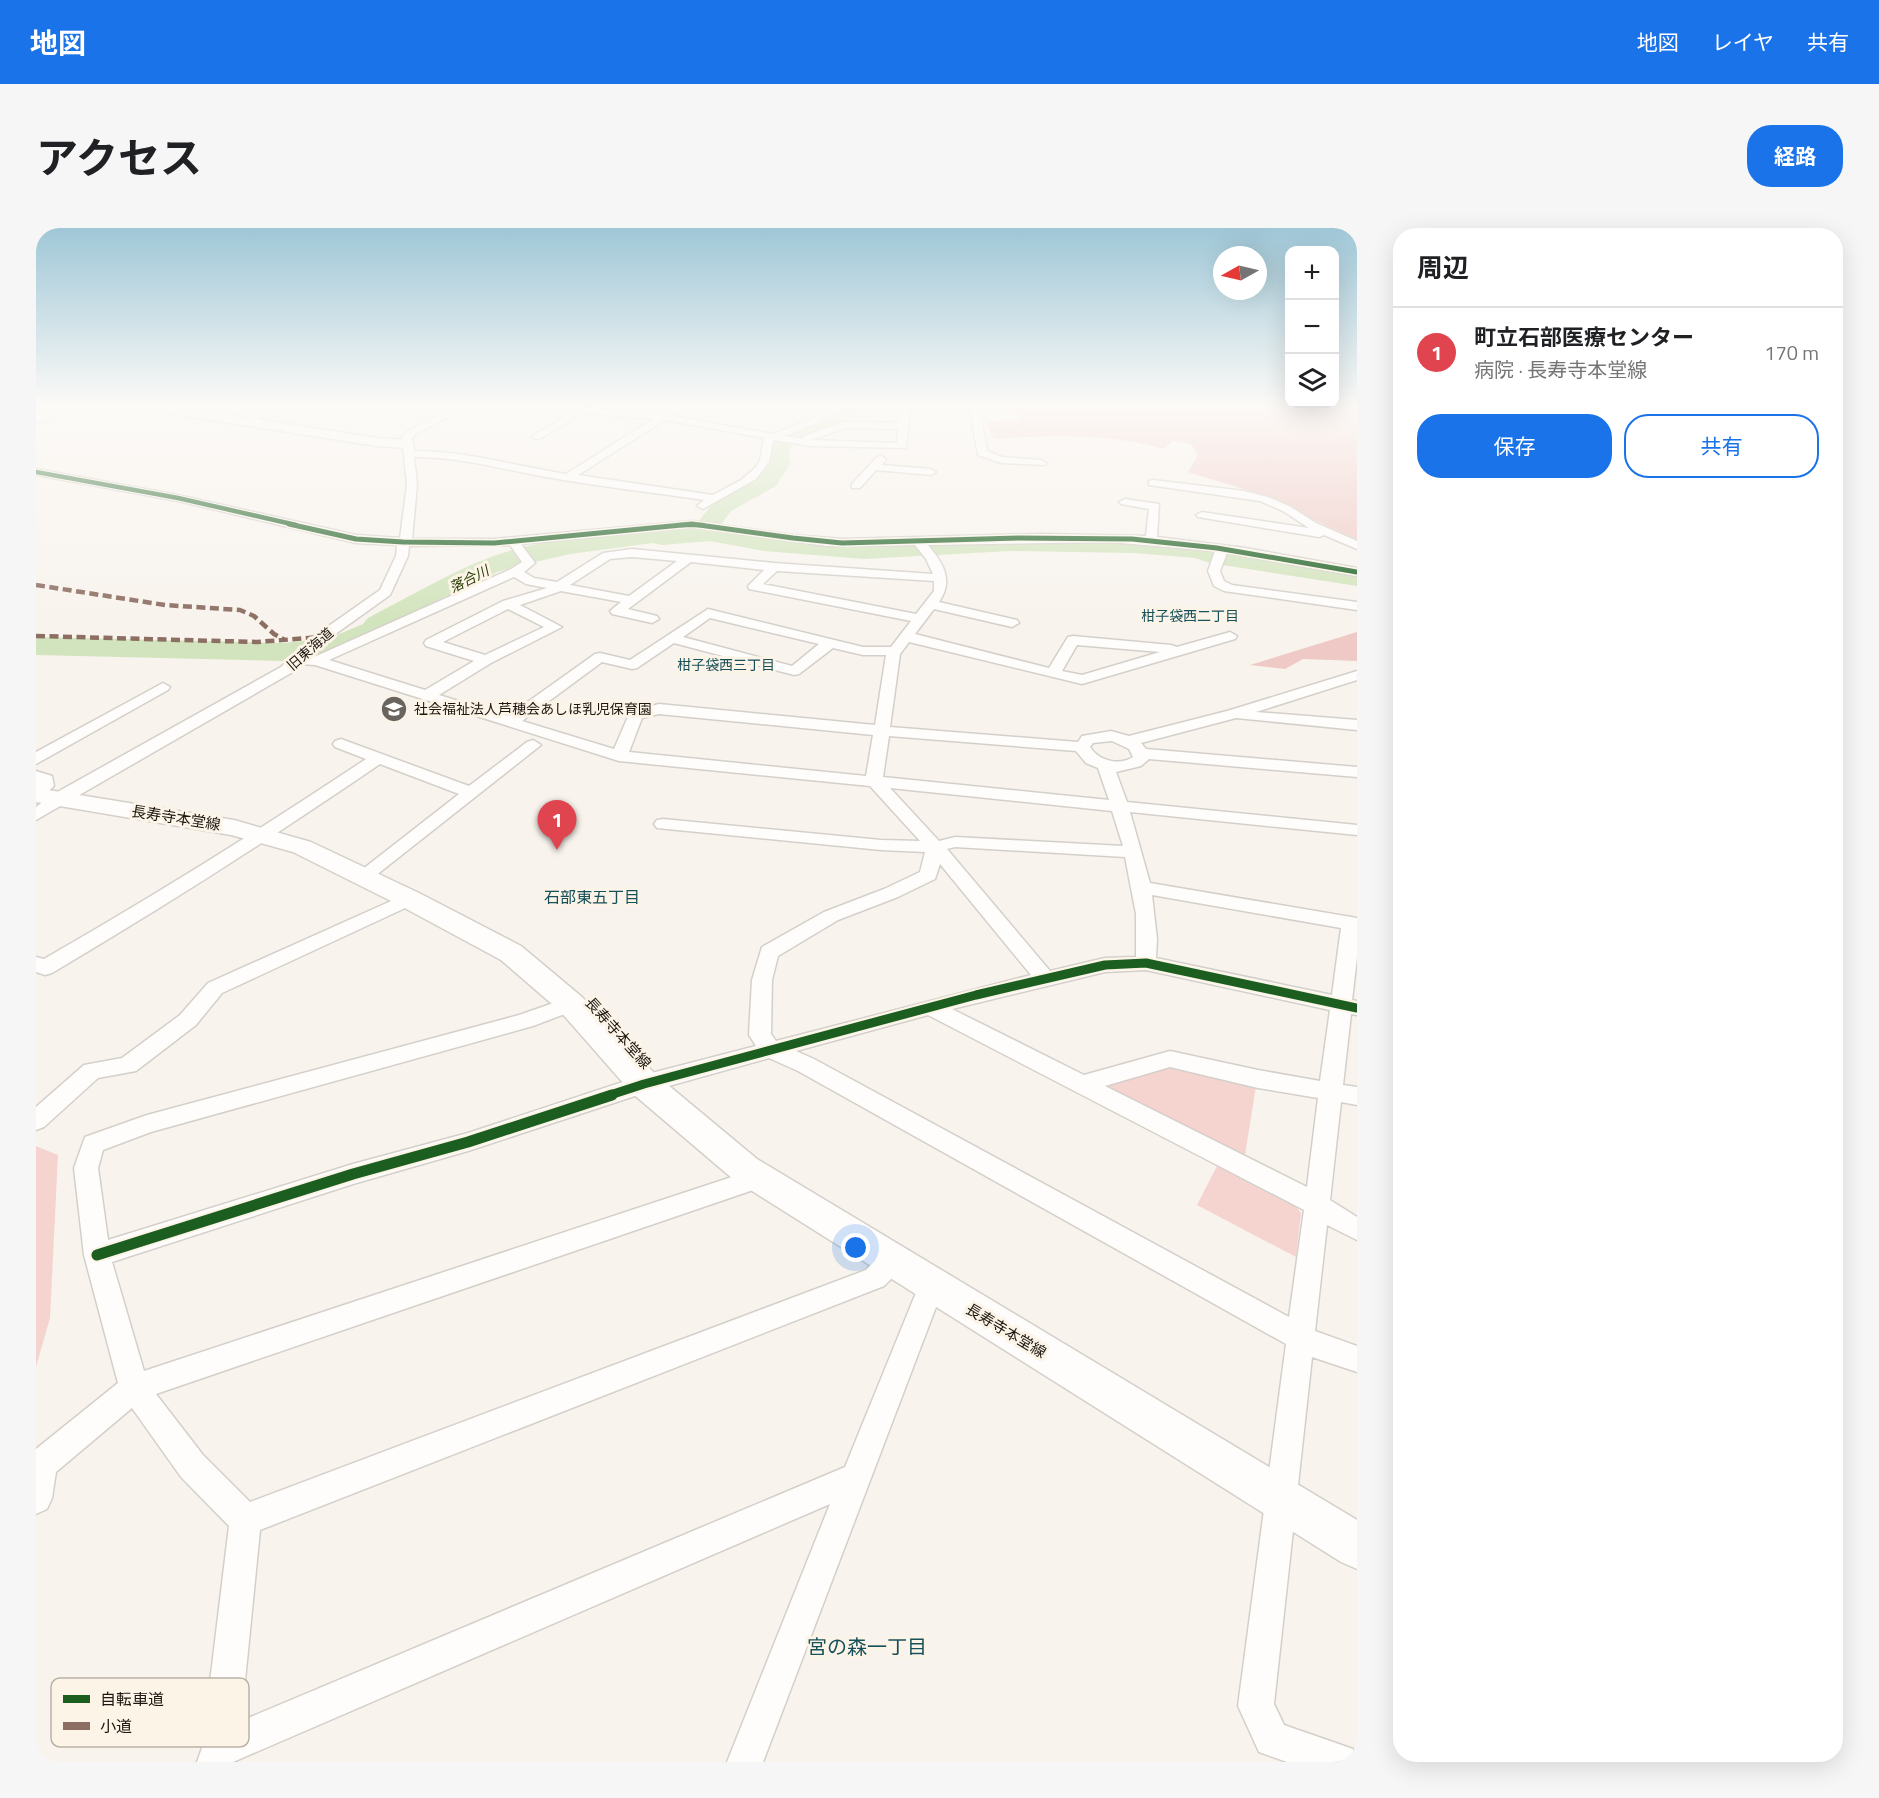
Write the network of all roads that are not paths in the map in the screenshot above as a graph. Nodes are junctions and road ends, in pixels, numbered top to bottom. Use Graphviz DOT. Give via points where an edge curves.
graph roads {
  1 [pos="67,478"];
  2 [pos="411,478"];
  3 [pos="580,478"];
  4 [pos="749,478"];
  5 [pos="864,478"];
  6 [pos="1154,483"];
  7 [pos="856,486"];
  8 [pos="714,498"];
  9 [pos="1125,502"];
  10 [pos="1202,516"];
  11 [pos="692,524"];
  12 [pos="1340,537"];
  13 [pos="1151,541"];
  14 [pos="514,542"];
  15 [pos="918,542"];
  16 [pos="403,543"];
  17 [pos="1357,545"];
  18 [pos="1222,549"];
  19 [pos="689,558"];
  20 [pos="774,567"];
  21 [pos="515,572"];
  22 [pos="1357,572"];
  23 [pos="941,578"];
  24 [pos="557,588"];
  25 [pos="631,600"];
  26 [pos="508,604"];
  27 [pos="931,604"];
  28 [pos="1357,606"];
  29 [pos="652,619"];
  30 [pos="921,619"];
  31 [pos="1012,623"];
  32 [pos="1230,636"];
  33 [pos="908,637"];
  34 [pos="672,638"];
  35 [pos="830,643"];
  36 [pos="1186,650"];
  37 [pos="896,651"];
  38 [pos="305,659"];
  39 [pos="486,660"];
  40 [pos="1053,673"];
  41 [pos="1357,675"];
  42 [pos="1337,681"];
  43 [pos="1357,682"];
  44 [pos="163,687"];
  45 [pos="426,696"];
  46 [pos="1232,714"];
  47 [pos="512,722"];
  48 [pos="1357,725"];
  49 [pos="883,731"];
  50 [pos="341,744"];
  51 [pos="533,745"];
  52 [pos="1082,747"];
  53 [pos="1135,747"];
  54 [pos="619,756"];
  55 [pos="379,758"];
  56 [pos="36,759"];
  57 [pos="1105,764"];
  58 [pos="1357,772"];
  59 [pos="36,776"];
  60 [pos="874,781"];
  61 [pos="472,793"];
  62 [pos="43,796"];
  63 [pos="1120,806"];
  64 [pos="36,815"];
  65 [pos="663,824"];
  66 [pos="1357,831"];
  67 [pos="263,836"];
  68 [pos="935,847"];
  69 [pos="1132,852"];
  70 [pos="363,876"];
  71 [pos="1141,887"];
  72 [pos="409,899"];
  73 [pos="1354,924"];
  74 [pos="1146,963"];
  75 [pos="36,964"];
  76 [pos="1045,978"];
  77 [pos="572,1004"];
  78 [pos="1349,1007"];
  79 [pos="932,1008"];
  80 [pos="771,1050"];
  81 [pos="644,1084"];
  82 [pos="1082,1084"];
  83 [pos="1344,1093"];
  84 [pos="36,1121"];
  85 [pos="759,1178"];
  86 [pos="1317,1206"];
  87 [pos="1357,1229"];
  88 [pos="97,1255"];
  89 [pos="892,1261"];
  90 [pos="932,1286"];
  91 [pos="1301,1338"];
  92 [pos="1357,1359"];
  93 [pos="134,1388"];
  94 [pos="39,1467"];
  95 [pos="855,1478"];
  96 [pos="36,1498"];
  97 [pos="1282,1498"];
  98 [pos="245,1520"];
  99 [pos="1357,1546"];
  100 [pos="227,1678"];
  101 [pos="249,1742"];
  102 [pos="236,1747"];
  103 [pos="218,1755"];
  104 [pos="745,1762"];
  105 [pos="1340,1762"];
  1 -- 16 [label="street" via="178,498 356,539"];
  2 -- 16 [label="street, 旧東海道"];
  3 -- 8 [label="street"];
  4 -- 8 [label="street"];
  5 -- 7 [label="street"];
  6 -- 10 [label="street"];
  8 -- 11 [label="street" via="696,512"];
  9 -- 13 [label="street" via="1155,506"];
  10 -- 12 [label="street"];
  10 -- 12 [label="street" via="1263,499"];
  10 -- 13 [label="street"];
  10 -- 18 [label="street"];
  11 -- 14 [label="street"];
  11 -- 15 [label="street" via="828,542"];
  12 -- 17 [label="street"];
  13 -- 15 [label="street" via="1013,538"];
  14 -- 16 [label="street"];
  14 -- 21 [label="street" via="529,563"];
  15 -- 23 [label="street" via="936,561"];
  16 -- 38 [label="street, 旧東海道" via="402,556 386,592 315,642"];
  18 -- 22 [label="street"];
  18 -- 28 [label="street" via="1214,571 1219,583 1229,588"];
  19 -- 20 [label="street"];
  19 -- 24 [label="street" via="632,553 606,556"];
  19 -- 25 [label="street"];
  20 -- 23 [label="street"];
  20 -- 30 [label="street" via="754,586"];
  21 -- 24 [label="street" via="530,581"];
  21 -- 38 [label="street"];
  23 -- 27 [label="street" via="940,591"];
  24 -- 25 [label="street"];
  24 -- 26 [label="street"];
  25 -- 29 [label="street" via="617,611"];
  26 -- 39 [label="street" via="555,627"];
  26 -- 39 [label="street" via="431,643"];
  27 -- 30 [label="street"];
  27 -- 31 [label="street"];
  30 -- 33 [label="street"];
  32 -- 36 [label="street"];
  33 -- 37 [label="street"];
  33 -- 40 [label="street"];
  34 -- 35 [label="street" via="708,612"];
  34 -- 35 [label="street" via="794,671"];
  34 -- 47 [label="street" via="632,665 600,657"];
  35 -- 37 [label="street" via="863,651"];
  36 -- 40 [label="street" via="1082,680"];
  36 -- 40 [label="street" via="1073,639"];
  37 -- 49 [label="street"];
  38 -- 45 [label="street"];
  38 -- 62 [label="street, 旧東海道"];
  39 -- 45 [label="street"];
  41 -- 42 [label="street"];
  42 -- 43 [label="street"];
  42 -- 46 [label="street"];
  44 -- 56 [label="street"];
  45 -- 47 [label="street"];
  46 -- 48 [label="street"];
  46 -- 53 [label="street"];
  47 -- 54 [label="street"];
  49 -- 52 [label="street"];
  49 -- 54 [label="street" via="659,710 635,715"];
  49 -- 60 [label="street"];
  50 -- 55 [label="street"];
  51 -- 61 [label="street"];
  52 -- 53 [label="street" via="1083,742 1094,736 1111,736"];
  52 -- 57 [label="street" via="1088,757"];
  53 -- 57 [label="street" via="1141,758 1132,765"];
  53 -- 58 [label="street"];
  54 -- 60 [label="street"];
  55 -- 61 [label="street"];
  55 -- 67 [label="street"];
  57 -- 63 [label="street"];
  59 -- 62 [label="street" via="46,780"];
  60 -- 63 [label="street"];
  60 -- 68 [label="street"];
  61 -- 70 [label="street"];
  62 -- 64 [label="street, 旧東海道"];
  62 -- 67 [label="main road, 長寿寺本堂線"];
  63 -- 66 [label="street"];
  63 -- 69 [label="street"];
  65 -- 68 [label="street"];
  67 -- 70 [label="main road, 長寿寺本堂線" via="302,847"];
  67 -- 75 [label="street" via="45,968"];
  68 -- 69 [label="street" via="955,842"];
  68 -- 76 [label="street"];
  68 -- 80 [label="street" via="928,875 831,916 770,952 762,981 760,1035"];
  69 -- 71 [label="street"];
  70 -- 72 [label="main road, 長寿寺本堂線"];
  71 -- 73 [label="street"];
  71 -- 74 [label="street" via="1148,943"];
  72 -- 77 [label="main road, 長寿寺本堂線" via="511,953"];
  72 -- 84 [label="street" via="215,988 188,1020 128,1065 92,1071"];
  73 -- 78 [label="street"];
  74 -- 76 [label="street" via="1105,965"];
  74 -- 78 [label="street"];
  76 -- 79 [label="street"];
  77 -- 81 [label="main road, 長寿寺本堂線"];
  77 -- 88 [label="street" via="525,1021 147,1124 93,1144 86,1168"];
  78 -- 83 [label="street"];
  79 -- 80 [label="street"];
  79 -- 82 [label="street"];
  80 -- 81 [label="street"];
  80 -- 91 [label="street" via="806,1065"];
  81 -- 85 [label="main road, 長寿寺本堂線"];
  81 -- 88 [label="street"];
  82 -- 83 [label="street" via="1170,1059 1258,1080"];
  82 -- 86 [label="street"];
  83 -- 86 [label="street"];
  85 -- 89 [label="main road, 長寿寺本堂線"];
  85 -- 93 [label="street"];
  86 -- 87 [label="street"];
  86 -- 91 [label="street"];
  88 -- 93 [label="street"];
  89 -- 90 [label="main road, 長寿寺本堂線"];
  89 -- 98 [label="street" via="875,1278"];
  90 -- 95 [label="street"];
  90 -- 97 [label="main road, 長寿寺本堂線"];
  91 -- 92 [label="street"];
  91 -- 97 [label="street"];
  93 -- 94 [label="street"];
  93 -- 98 [label="street" via="192,1467"];
  94 -- 96 [label="street"];
  95 -- 101 [label="street"];
  95 -- 104 [label="street"];
  97 -- 99 [label="main road, 長寿寺本堂線"];
  97 -- 105 [label="street" via="1257,1706 1272,1739"];
  98 -- 100 [label="street"];
  102 -- 103 [label="street"];
}
